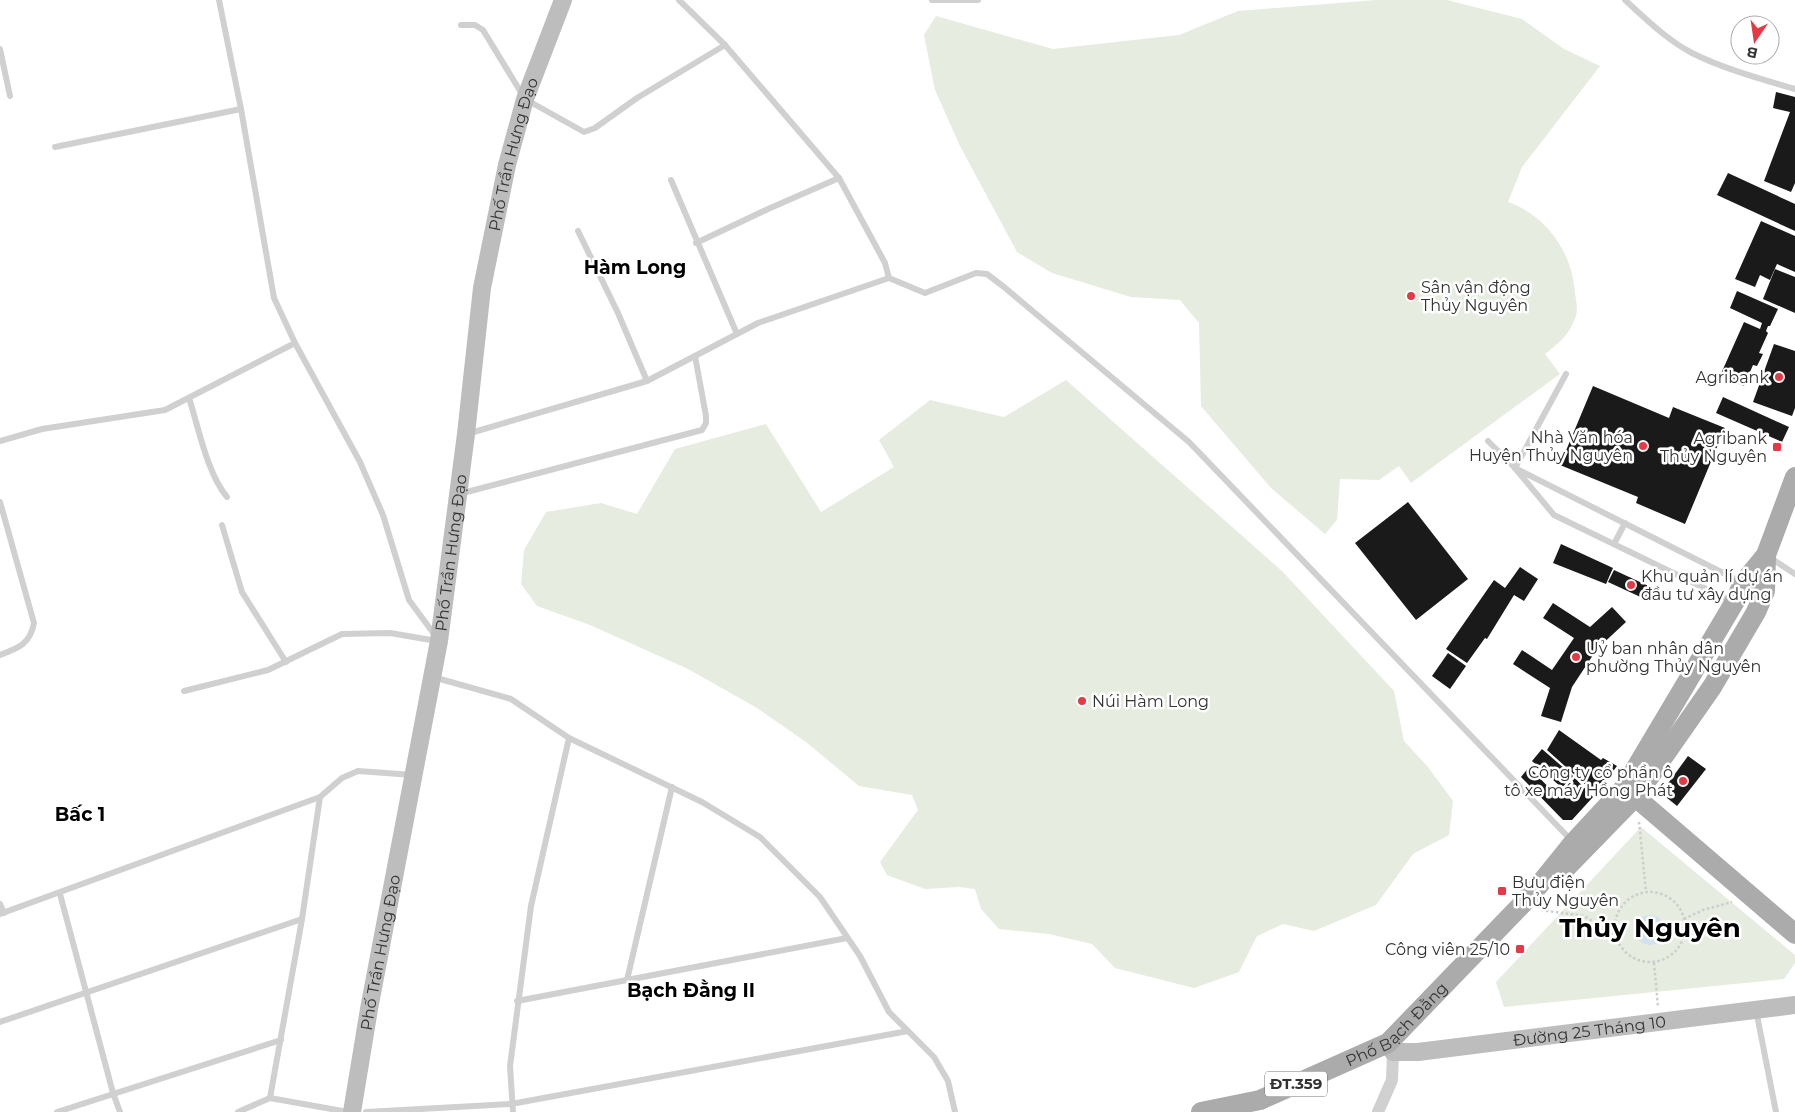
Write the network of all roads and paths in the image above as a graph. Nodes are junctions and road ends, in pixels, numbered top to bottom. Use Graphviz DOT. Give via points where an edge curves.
graph roads {
  1 [pos="219,0"];
  2 [pos="563,0"];
  3 [pos="679,0"];
  4 [pos="932,0"];
  5 [pos="975,0"];
  6 [pos="1626,0"];
  7 [pos="461,25"];
  8 [pos="725,45"];
  9 [pos="0,49"];
  10 [pos="1795,89"];
  11 [pos="10,96"];
  12 [pos="525,99"];
  13 [pos="241,109"];
  14 [pos="55,147"];
  15 [pos="839,178"];
  16 [pos="671,180"];
  17 [pos="578,231"];
  18 [pos="696,243"];
  19 [pos="889,278"];
  20 [pos="737,334"];
  21 [pos="295,343"];
  22 [pos="695,356"];
  23 [pos="1566,374"];
  24 [pos="647,381"];
  25 [pos="189,398"];
  26 [pos="466,434"];
  27 [pos="0,440"];
  28 [pos="1488,441"];
  29 [pos="1515,468"];
  30 [pos="1795,476"];
  31 [pos="458,494"];
  32 [pos="227,497"];
  33 [pos="0,502"];
  34 [pos="1625,523"];
  35 [pos="222,525"];
  36 [pos="1614,544"];
  37 [pos="1766,555"];
  38 [pos="1795,574"];
  39 [pos="1743,583"];
  40 [pos="1765,591"];
  41 [pos="1734,603"];
  42 [pos="439,641"];
  43 [pos="0,655"];
  44 [pos="286,662"];
  45 [pos="433,677"];
  46 [pos="184,691"];
  47 [pos="569,738"];
  48 [pos="414,775"];
  49 [pos="672,787"];
  50 [pos="1630,792"];
  51 [pos="320,797"];
  52 [pos="1573,843"];
  53 [pos="1646,892"];
  54 [pos="60,894"];
  55 [pos="1752,896"];
  56 [pos="1526,901"];
  57 [pos="0,904"];
  58 [pos="2,914"];
  59 [pos="302,919"];
  60 [pos="1684,919"];
  61 [pos="1795,934"];
  62 [pos="1617,936"];
  63 [pos="847,938"];
  64 [pos="1654,963"];
  65 [pos="627,980"];
  66 [pos="86,994"];
  67 [pos="517,1001"];
  68 [pos="1795,1005"];
  69 [pos="1756,1009"];
  70 [pos="1660,1021"];
  71 [pos="0,1022"];
  72 [pos="908,1031"];
  73 [pos="281,1040"];
  74 [pos="1391,1047"];
  75 [pos="113,1094"];
  76 [pos="270,1098"];
  77 [pos="511,1104"];
  78 [pos="57,1112"];
  79 [pos="120,1112"];
  80 [pos="238,1112"];
  81 [pos="348,1112"];
  82 [pos="352,1112"];
  83 [pos="366,1112"];
  84 [pos="513,1112"];
  85 [pos="955,1112"];
  86 [pos="1201,1112"];
  87 [pos="1378,1112"];
  88 [pos="1776,1112"];
  1 -- 13 [label="lane"];
  2 -- 12 [label="street, Phố Trần Hưng Đạo"];
  3 -- 8 [label="lane"];
  4 -- 5 [label="lane"];
  6 -- 10 [label="lane" via="1657,29 1692,53"];
  7 -- 12 [label="lane" via="475,25 483,30"];
  8 -- 12 [label="lane" via="588,132"];
  8 -- 15 [label="lane"];
  9 -- 11 [label="lane"];
  12 -- 26 [label="street, Phố Trần Hưng Đạo" via="507,165 482,288"];
  13 -- 14 [label="lane"];
  13 -- 21 [label="lane" via="274,298"];
  15 -- 18 [label="lane"];
  15 -- 19 [label="lane" via="885,263"];
  16 -- 18 [label="lane"];
  17 -- 24 [label="lane"];
  18 -- 20 [label="lane"];
  19 -- 20 [label="lane" via="758,323"];
  19 -- 52 [label="lane" via="925,293 976,273 987,274 1004,287 1189,442"];
  20 -- 22 [label="lane"];
  21 -- 25 [label="lane"];
  21 -- 42 [label="lane" via="360,462 384,515 410,600"];
  22 -- 24 [label="lane"];
  22 -- 31 [label="lane" via="706,416 702,430"];
  23 -- 29 [label="lane"];
  24 -- 26 [label="lane"];
  25 -- 27 [label="lane" via="165,410 42,429"];
  25 -- 32 [label="lane" via="213,474"];
  26 -- 31 [label="street, Phố Trần Hưng Đạo"];
  28 -- 29 [label="lane"];
  29 -- 34 [label="lane"];
  29 -- 36 [label="lane" via="1554,515"];
  30 -- 37 [label="main road, ĐT.359"];
  31 -- 42 [label="street, Phố Trần Hưng Đạo"];
  33 -- 43 [label="lane" via="34,623 32,636 24,644"];
  34 -- 36 [label="lane"];
  34 -- 39 [label="lane"];
  35 -- 44 [label="lane" via="242,592"];
  36 -- 41 [label="lane"];
  37 -- 38 [label="lane"];
  37 -- 39 [label="main road, ĐT.359"];
  37 -- 40 [label="main road, ĐT.359"];
  39 -- 40 [label="lane"];
  39 -- 41 [label="main road, ĐT.359"];
  40 -- 50 [label="main road, ĐT.359" via="1712,687"];
  41 -- 50 [label="main road, ĐT.359"];
  42 -- 44 [label="lane" via="390,633 342,634"];
  42 -- 45 [label="street, Phố Trần Hưng Đạo"];
  44 -- 46 [label="lane" via="247,677"];
  45 -- 47 [label="lane" via="511,699"];
  45 -- 48 [label="street, Phố Trần Hưng Đạo"];
  47 -- 49 [label="lane"];
  47 -- 67 [label="lane" via="530,906"];
  48 -- 51 [label="lane" via="358,772 342,778"];
  48 -- 82 [label="street, Phố Trần Hưng Đạo"];
  49 -- 63 [label="lane" via="760,837 820,896"];
  49 -- 65 [label="lane"];
  50 -- 52 [label="main road, Phố Bạch Đằng / ĐT.359"];
  50 -- 53 [label="path"];
  50 -- 55 [label="main road"];
  50 -- 56 [label="main road, Phố Bạch Đằng / ĐT.359" via="1571,865"];
  51 -- 54 [label="lane"];
  51 -- 59 [label="lane"];
  52 -- 56 [label="main road, Phố Bạch Đằng / ĐT.359"];
  53 -- 60 [label="path" via="1667,896 1681,910"];
  53 -- 62 [label="path" via="1631,897 1619,910 1615,925"];
  54 -- 58 [label="lane"];
  54 -- 66 [label="lane"];
  55 -- 60 [label="path"];
  55 -- 61 [label="main road"];
  56 -- 62 [label="path" via="1584,916"];
  56 -- 74 [label="main road, Phố Bạch Đằng / ĐT.359"];
  57 -- 58 [label="lane"];
  59 -- 66 [label="lane"];
  59 -- 73 [label="lane"];
  60 -- 64 [label="path" via="1686,924 1681,945 1668,957"];
  62 -- 64 [label="path" via="1627,953"];
  63 -- 65 [label="lane"];
  63 -- 72 [label="lane" via="889,1012"];
  64 -- 70 [label="path"];
  65 -- 67 [label="lane"];
  66 -- 71 [label="lane"];
  66 -- 75 [label="lane"];
  67 -- 77 [label="lane" via="510,1066"];
  68 -- 69 [label="street, Đường 25 Tháng 10"];
  69 -- 70 [label="street, Đường 25 Tháng 10"];
  69 -- 88 [label="lane"];
  70 -- 74 [label="street, Đường 25 Tháng 10" via="1418,1052"];
  72 -- 77 [label="lane"];
  72 -- 85 [label="lane" via="934,1057 948,1081"];
  73 -- 75 [label="lane"];
  73 -- 76 [label="lane"];
  74 -- 86 [label="main road, Phố Bạch Đằng / ĐT.359" via="1260,1100"];
  74 -- 87 [label="street" via="1392,1080"];
  75 -- 78 [label="lane"];
  75 -- 79 [label="lane"];
  76 -- 80 [label="lane"];
  76 -- 81 [label="lane"];
  77 -- 83 [label="lane"];
  77 -- 84 [label="lane"];
}
